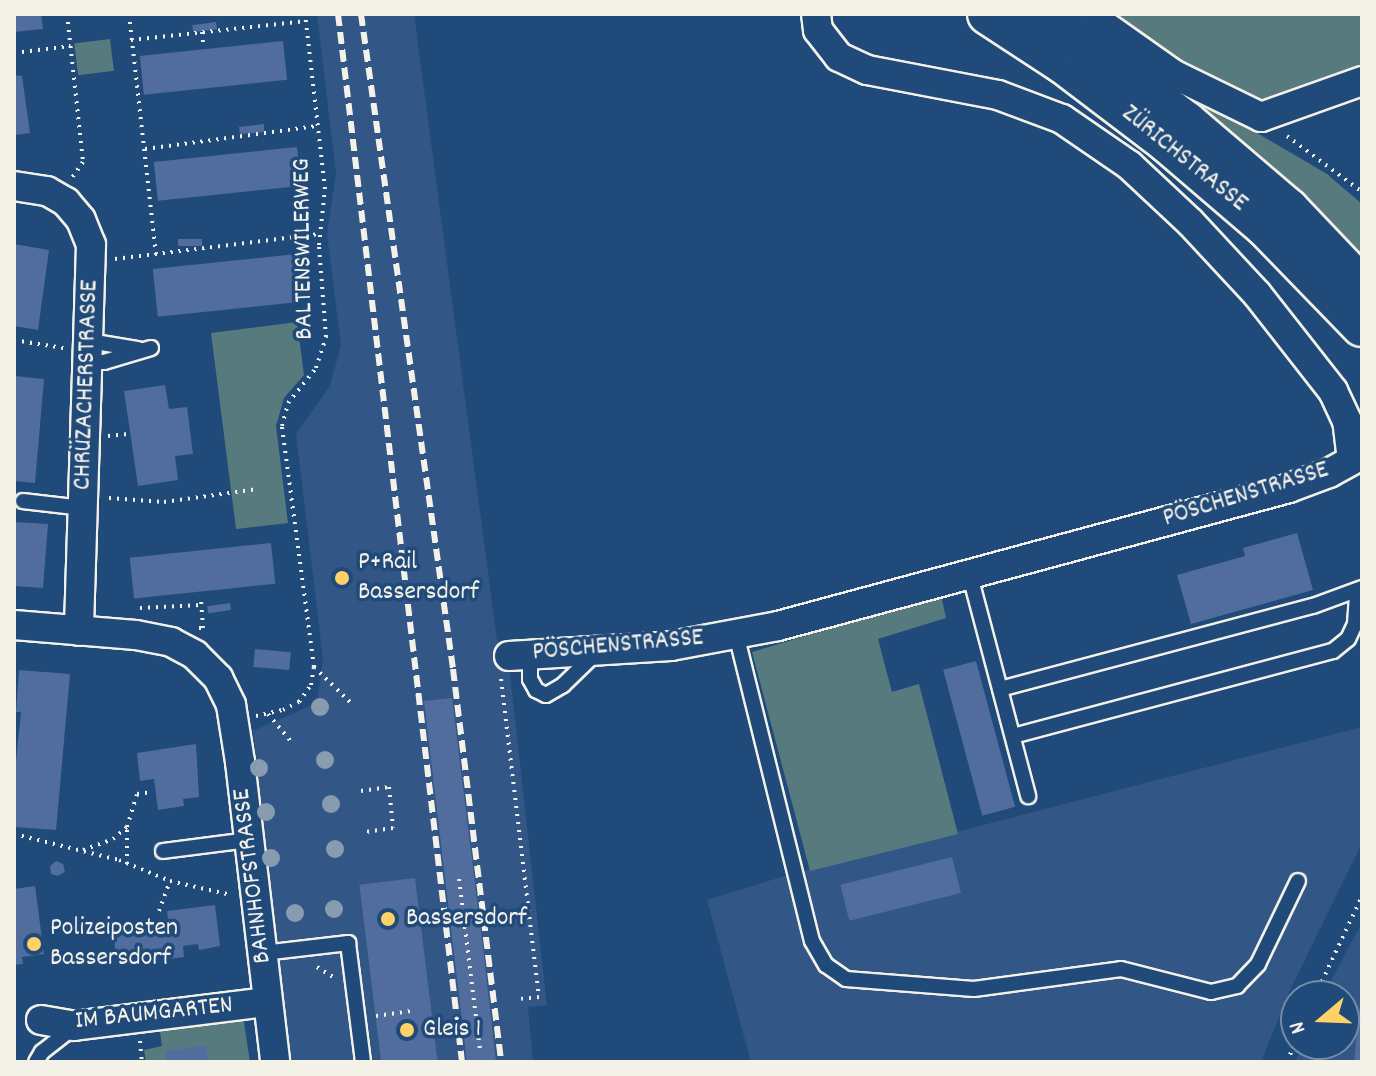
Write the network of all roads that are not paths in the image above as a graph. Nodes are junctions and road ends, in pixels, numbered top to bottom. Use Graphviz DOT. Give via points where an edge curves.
graph roads {
  1 [pos="816,14"];
  2 [pos="988,14"];
  3 [pos="1043,14"];
  4 [pos="1088,14"];
  5 [pos="1362,81"];
  6 [pos="14,186"];
  7 [pos="1362,287"];
  8 [pos="1362,326"];
  9 [pos="147,349"];
  10 [pos="88,351"];
  11 [pos="1357,464"];
  12 [pos="23,501"];
  13 [pos="92,503"];
  14 [pos="969,571"];
  15 [pos="1359,590"];
  16 [pos="14,625"];
  17 [pos="79,631"];
  18 [pos="736,634"];
  19 [pos="597,650"];
  20 [pos="537,654"];
  21 [pos="509,656"];
  22 [pos="1000,689"];
  23 [pos="1013,736"];
  24 [pos="1028,796"];
  25 [pos="249,840"];
  26 [pos="163,851"];
  27 [pos="1298,881"];
  28 [pos="263,953"];
  29 [pos="268,1002"];
  30 [pos="41,1020"];
  31 [pos="74,1026"];
  32 [pos="36,1062"];
  33 [pos="275,1062"];
  34 [pos="363,1062"];
  1 -- 11 [label="street, PÖSCHENSTRASSE" via="818,30 839,57 867,70 998,95 1062,119 1129,165 1257,294 1333,391"];
  2 -- 8 [label="main road, ZÜRICHSTRASSE" via="1167,142 1265,226"];
  3 -- 7 [label="main road, ZÜRICHSTRASSE" via="1186,122 1288,209"];
  4 -- 5 [label="street" via="1173,74 1261,117"];
  6 -- 10 [label="street, CHRÜZACHERSTRASSE" via="57,196 87,232"];
  9 -- 10 [label="lane"];
  10 -- 13 [label="street, CHRÜZACHERSTRASSE"];
  11 -- 14 [label="street, PÖSCHENSTRASSE" via="1289,488"];
  12 -- 13 [label="lane"];
  13 -- 17 [label="street, CHRÜZACHERSTRASSE"];
  14 -- 18 [label="street, PÖSCHENSTRASSE"];
  14 -- 22 [label="lane"];
  15 -- 22 [label="lane"];
  15 -- 23 [label="lane" via="1355,624 1348,639 1333,651"];
  16 -- 17 [label="street"];
  17 -- 25 [label="street, BAHNHOFSTRASSE" via="171,642 209,666 225,691 234,720"];
  18 -- 19 [label="street, PÖSCHENSTRASSE" via="671,646"];
  18 -- 27 [label="lane" via="812,941 826,965 846,979 974,989 1121,969 1211,992 1237,986 1258,964"];
  19 -- 20 [label="street, PÖSCHENSTRASSE"];
  19 -- 20 [label="lane" via="546,695 530,679"];
  20 -- 21 [label="street, PÖSCHENSTRASSE"];
  22 -- 23 [label="lane"];
  23 -- 24 [label="lane"];
  25 -- 26 [label="lane"];
  25 -- 28 [label="street, BAHNHOFSTRASSE"];
  28 -- 29 [label="street, BAHNHOFSTRASSE"];
  28 -- 34 [label="lane" via="348,943"];
  29 -- 31 [label="street, IM BAUMGARTEN"];
  29 -- 33 [label="street, BAHNHOFSTRASSE"];
  30 -- 31 [label="street, IM BAUMGARTEN"];
  31 -- 32 [label="lane"];
}
